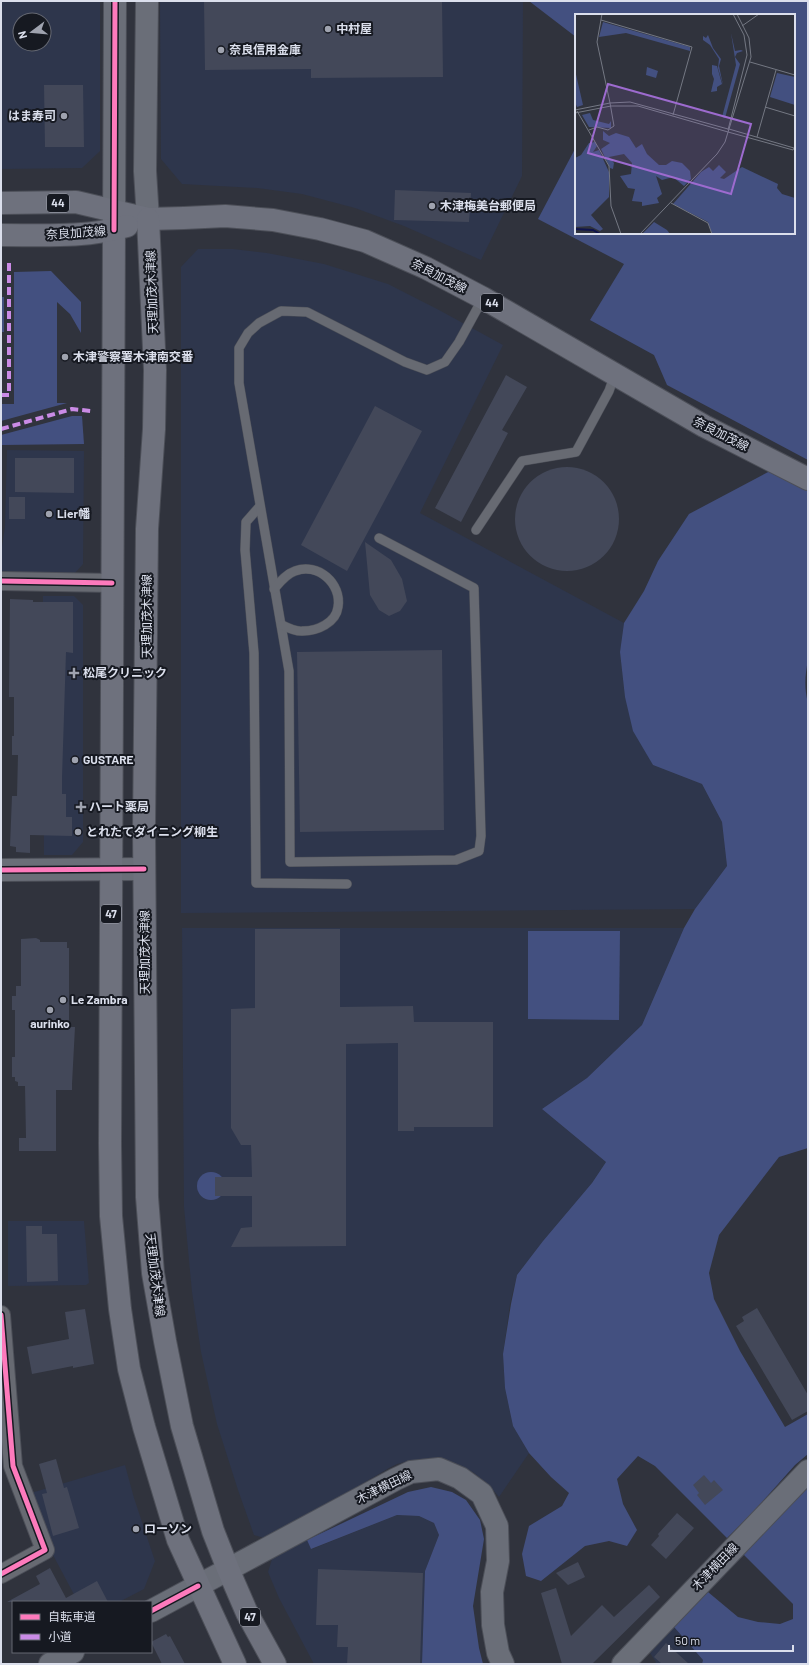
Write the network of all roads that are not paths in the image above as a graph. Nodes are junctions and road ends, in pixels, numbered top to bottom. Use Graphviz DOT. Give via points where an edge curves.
graph roads {
  1 [pos="114,1"];
  2 [pos="147,1"];
  3 [pos="1,203"];
  4 [pos="148,219"];
  5 [pos="114,221"];
  6 [pos="1,235"];
  7 [pos="483,298"];
  8 [pos="615,374"];
  9 [pos="808,479"];
  10 [pos="260,506"];
  11 [pos="476,530"];
  12 [pos="379,538"];
  13 [pos="1,581"];
  14 [pos="112,583"];
  15 [pos="274,589"];
  16 [pos="282,626"];
  17 [pos="110,869"];
  18 [pos="144,869"];
  19 [pos="1,870"];
  20 [pos="348,884"];
  21 [pos="1,1315"];
  22 [pos="808,1471"];
  23 [pos="228,1569"];
  24 [pos="1,1574"];
  25 [pos="198,1586"];
  26 [pos="152,1610"];
  27 [pos="71,1653"];
  28 [pos="50,1664"];
  29 [pos="235,1664"];
  30 [pos="275,1664"];
  31 [pos="503,1664"];
  32 [pos="623,1664"];
  1 -- 5 [label="main road"];
  2 -- 4 [label="main road" via="145,171"];
  3 -- 5 [label="main road, 奈良加茂線 / 44" via="76,202"];
  4 -- 5 [label="main road, 奈良加茂線 / 44"];
  4 -- 7 [label="main road, 奈良加茂線 / 44" via="226,216 273,220 320,229 369,242"];
  4 -- 18 [label="main road, 天理加茂木津線 / 47" via="154,429 147,529"];
  5 -- 6 [label="main road, 奈良加茂線 / 44" via="76,235"];
  5 -- 14 [label="main road, 47"];
  7 -- 8 [label="main road, 奈良加茂線 / 44"];
  7 -- 10 [label="lane" via="445,362 427,370 405,362 307,312 281,311 259,323 248,333 239,348 239,383"];
  8 -- 9 [label="main road, 奈良加茂線 / 44" via="704,426"];
  8 -- 11 [label="lane" via="576,452 522,461"];
  10 -- 15 [label="lane"];
  10 -- 20 [label="lane" via="246,522 245,550 254,653 256,883"];
  12 -- 16 [label="lane" via="474,588 481,836 479,851 456,860 290,862 289,671"];
  13 -- 14 [label="street"];
  14 -- 17 [label="main road, 47"];
  15 -- 16 [label="lane"];
  15 -- 16 [label="lane" via="289,574 306,568 317,570 327,577 334,586 337,596 338,607 329,623 302,632"];
  17 -- 18 [label="main road"];
  17 -- 19 [label="main road"];
  17 -- 25 [label="main road, 47" via="111,1216 120,1309 129,1369 144,1427 178,1540"];
  18 -- 23 [label="main road, 天理加茂木津線 / 47" via="147,1197 153,1273 182,1426 213,1530"];
  21 -- 24 [label="street" via="12,1466 45,1550"];
  22 -- 32 [label="main road, 木津横田線"];
  23 -- 25 [label="main road, 木津横田線"];
  23 -- 30 [label="main road, 天理加茂木津線 / 47" via="247,1613"];
  23 -- 31 [label="main road, 木津横田線" via="396,1479 411,1472 439,1469 460,1478 482,1494 497,1526 498,1561 492,1592 493,1625 498,1653"];
  25 -- 26 [label="main road, 木津横田線"];
  25 -- 29 [label="main road, 47"];
  27 -- 28 [label="main road"];
}
